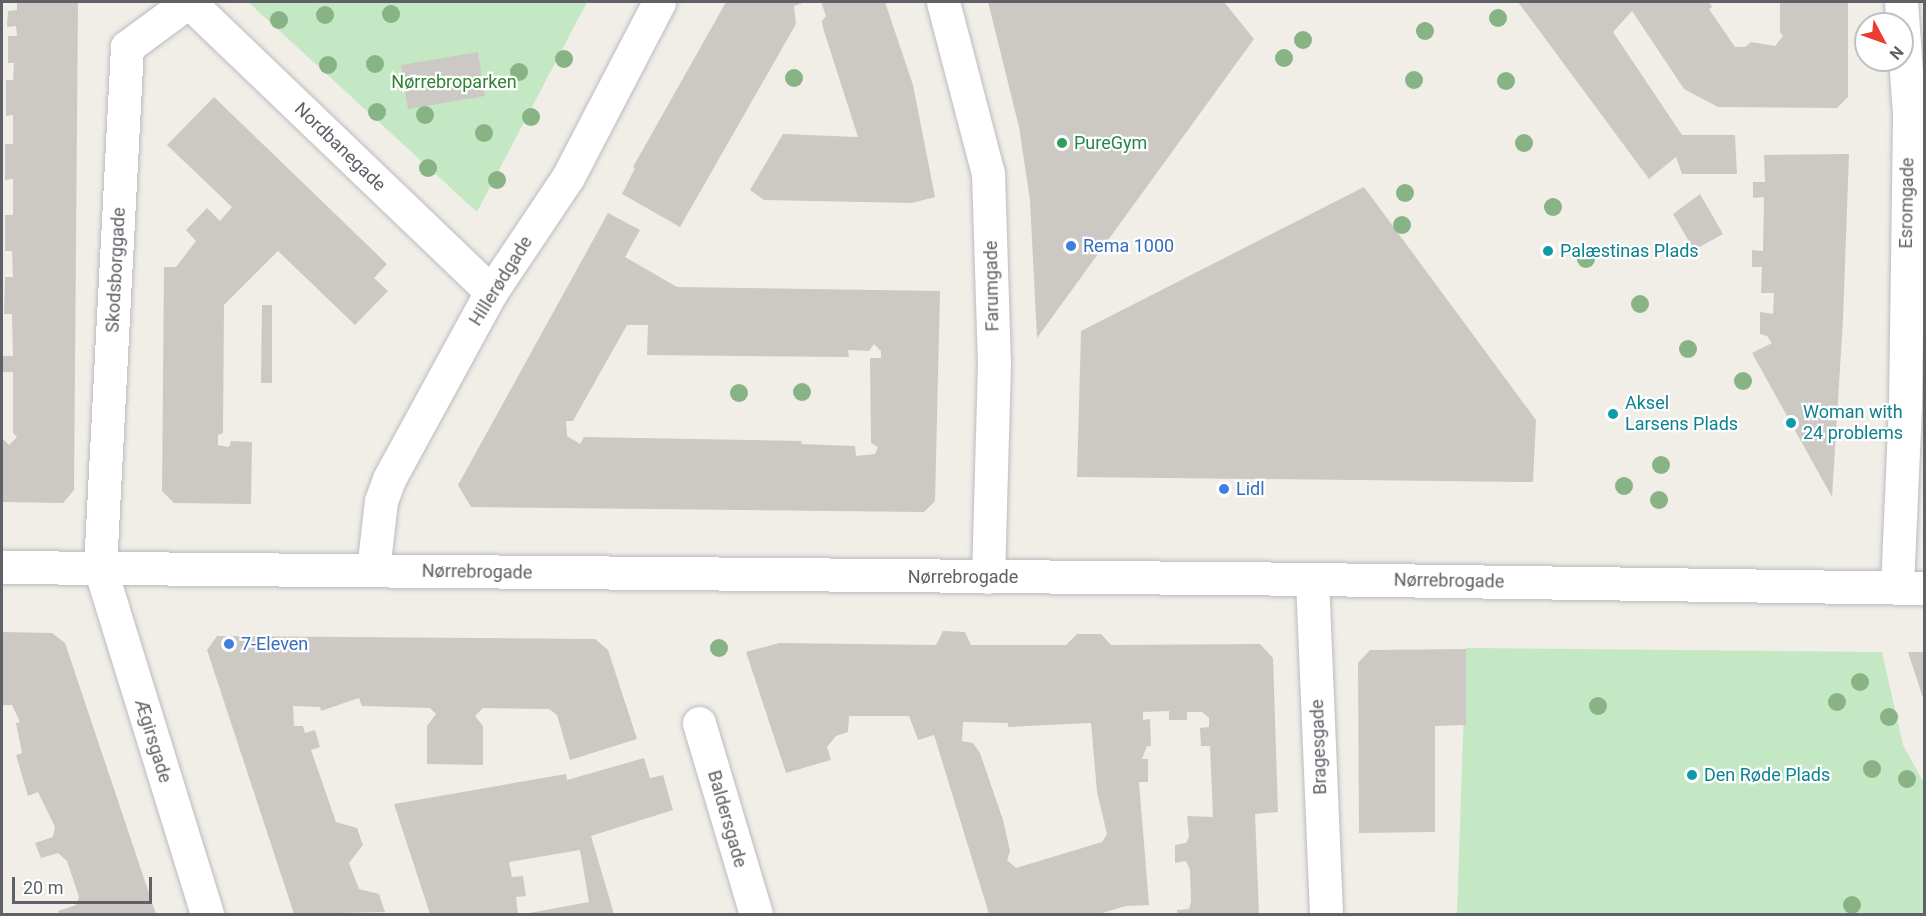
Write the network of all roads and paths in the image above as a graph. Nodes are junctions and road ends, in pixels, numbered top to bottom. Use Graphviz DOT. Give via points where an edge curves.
graph roads {
  1 [pos="188,2"];
  2 [pos="659,2"];
  3 [pos="943,2"];
  4 [pos="1901,2"];
  5 [pos="491,292"];
  6 [pos="1915,394"];
  7 [pos="2,567"];
  8 [pos="100,568"];
  9 [pos="373,570"];
  10 [pos="988,577"];
  11 [pos="1312,579"];
  12 [pos="1911,588"];
  13 [pos="699,723"];
  14 [pos="207,915"];
  15 [pos="756,915"];
  16 [pos="1326,915"];
  1 -- 5 [label="street, Nordbanegade"];
  1 -- 8 [label="street, Skodsborggade" via="127,47"];
  2 -- 5 [label="street, Hillerødgade" via="568,177"];
  3 -- 10 [label="street, Farumgade" via="988,173 994,363"];
  4 -- 6 [label="street, Esromgade" via="1909,113"];
  5 -- 9 [label="street, Hillerødgade" via="389,479 381,501"];
  6 -- 12 [label="street, Esromgade"];
  7 -- 8 [label="street, Nørrebrogade"];
  8 -- 9 [label="street, Nørrebrogade"];
  8 -- 14 [label="street, Ægirsgade"];
  9 -- 10 [label="street, Nørrebrogade"];
  10 -- 11 [label="street, Nørrebrogade"];
  11 -- 12 [label="street, Nørrebrogade"];
  11 -- 16 [label="street, Bragesgade"];
  13 -- 15 [label="street, Baldersgade"];
}
